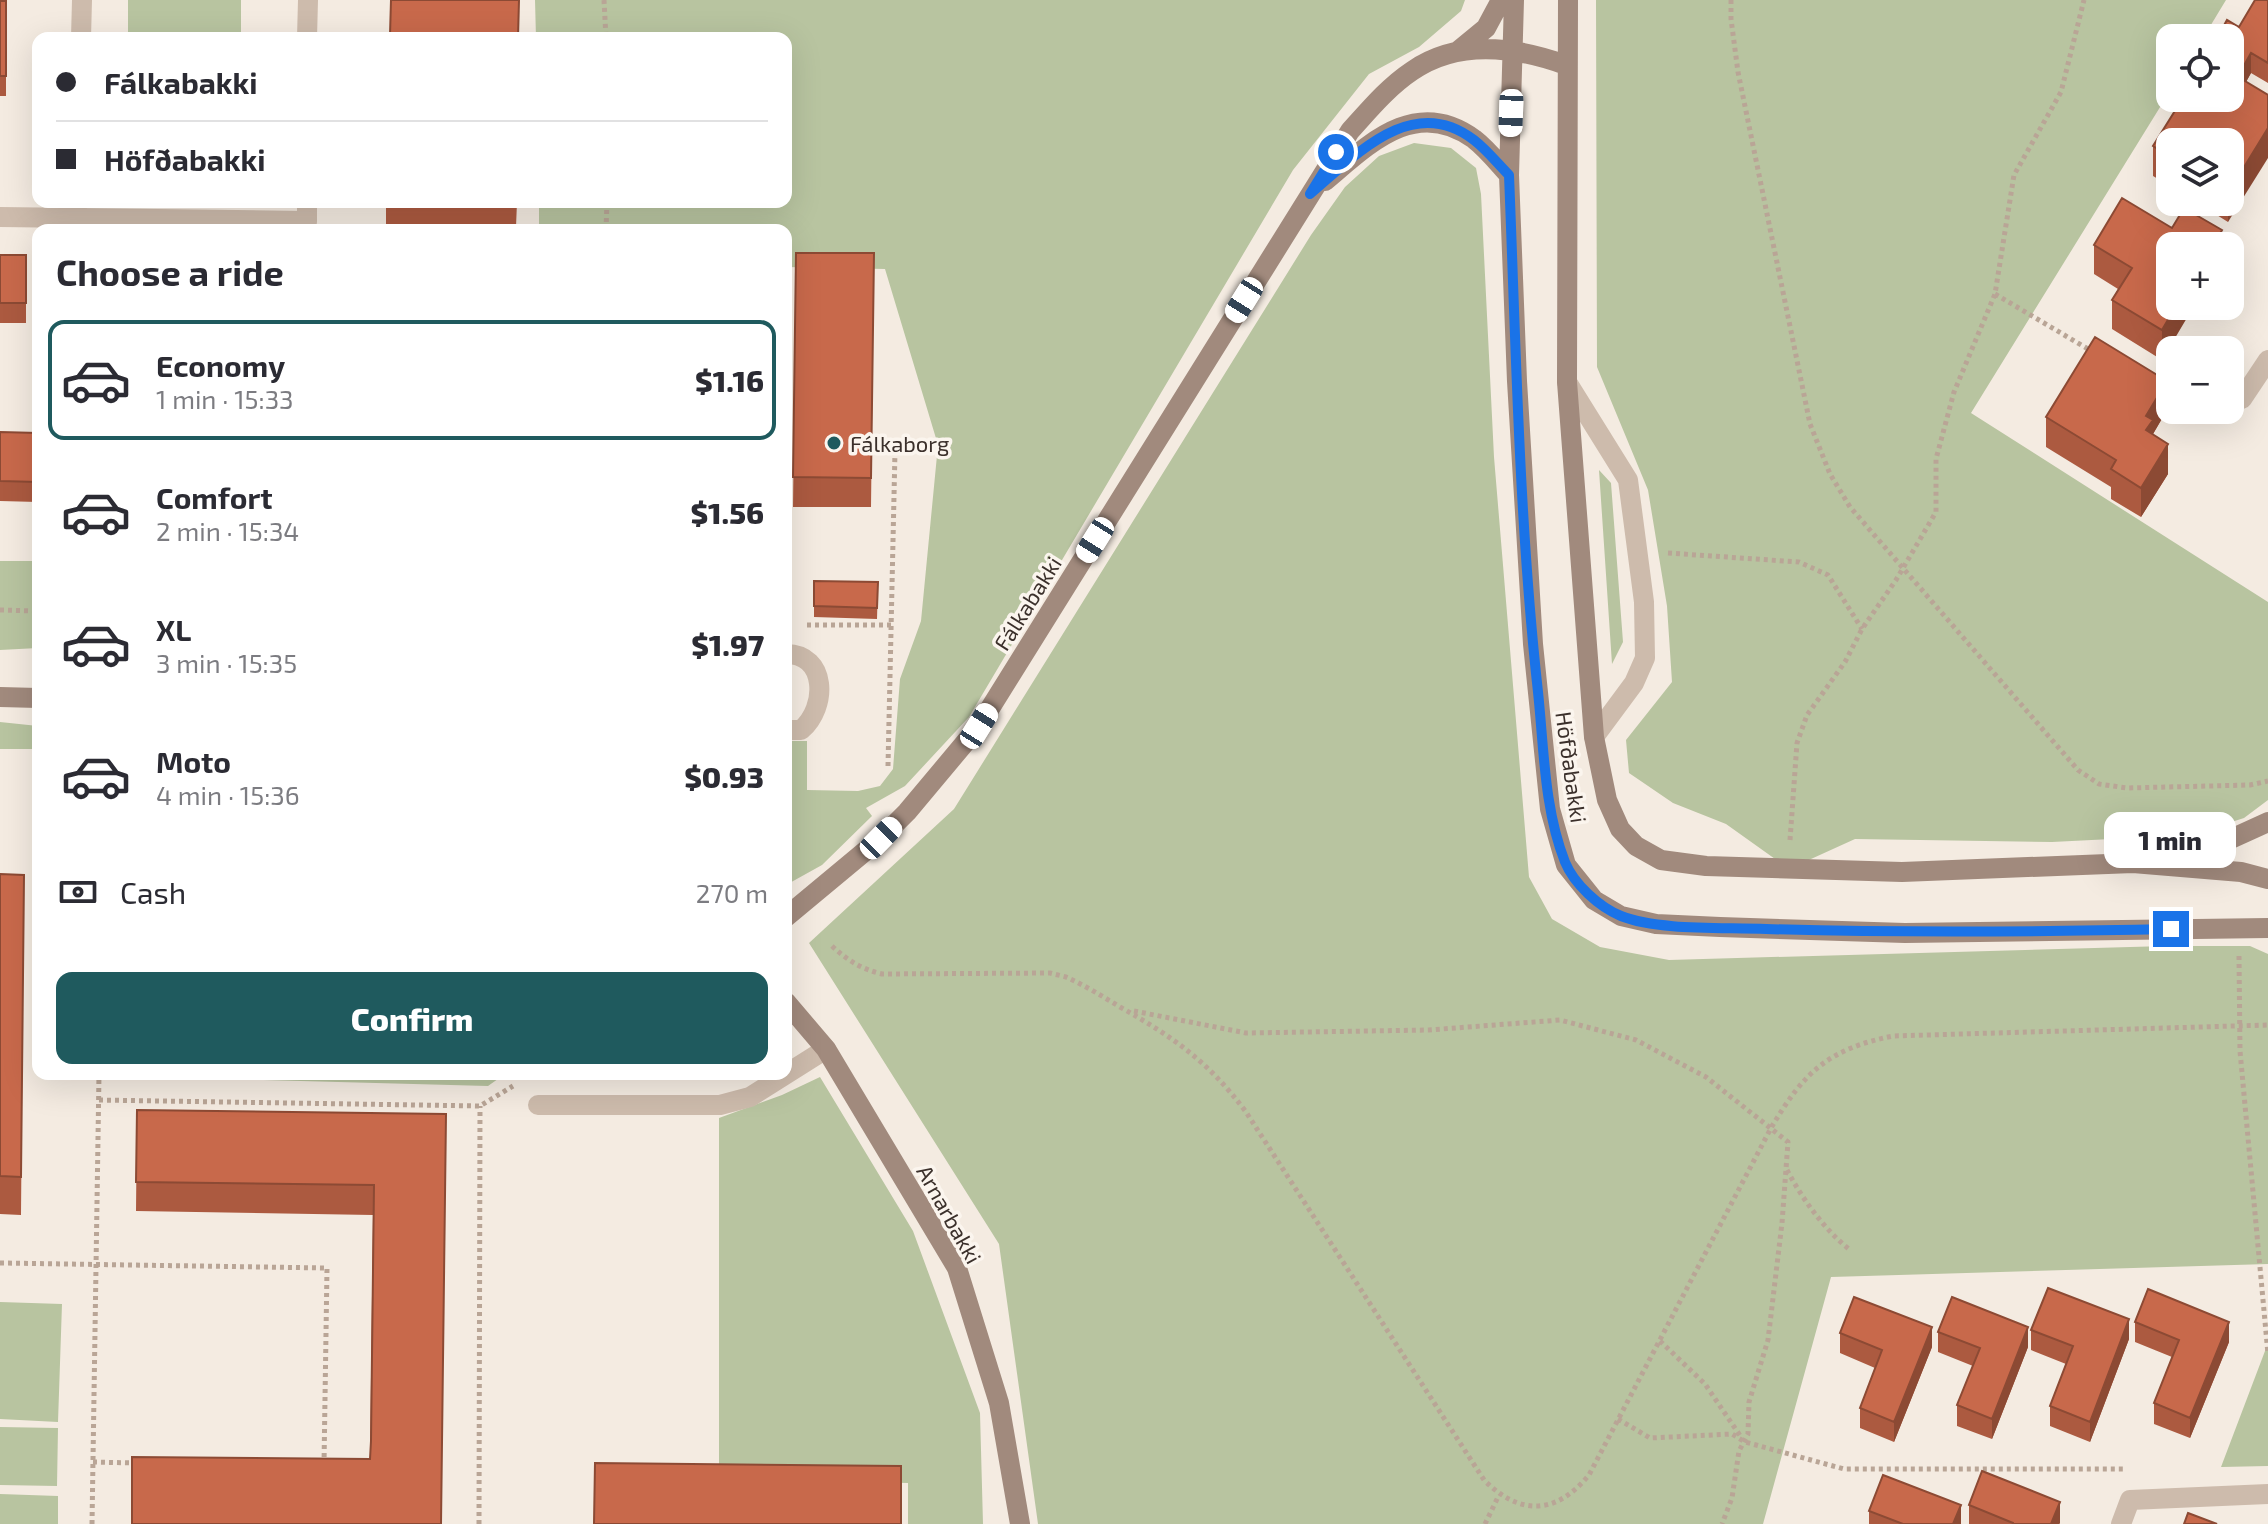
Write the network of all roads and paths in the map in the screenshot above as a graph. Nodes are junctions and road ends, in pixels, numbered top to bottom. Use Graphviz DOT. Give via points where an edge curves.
graph roads {
  1 [pos="82,0"];
  2 [pos="308,0"];
  3 [pos="604,0"];
  4 [pos="1501,0"];
  5 [pos="1514,0"];
  6 [pos="1568,0"];
  7 [pos="1731,0"];
  8 [pos="2084,0"];
  9 [pos="81,32"];
  10 [pos="307,32"];
  11 [pos="606,32"];
  12 [pos="1514,50"];
  13 [pos="1458,52"];
  14 [pos="1566,65"];
  15 [pos="1509,175"];
  16 [pos="1310,194"];
  17 [pos="307,212"];
  18 [pos="0,217"];
  19 [pos="77,217"];
  20 [pos="236,224"];
  21 [pos="286,224"];
  22 [pos="1995,294"];
  23 [pos="2102,358"];
  24 [pos="2268,360"];
  25 [pos="1567,382"];
  26 [pos="2244,396"];
  27 [pos="895,451"];
  28 [pos="1639,552"];
  29 [pos="1902,569"];
  30 [pos="0,610"];
  31 [pos="32,611"];
  32 [pos="801,625"];
  33 [pos="891,625"];
  34 [pos="1862,629"];
  35 [pos="792,654"];
  36 [pos="0,697"];
  37 [pos="32,698"];
  38 [pos="792,730"];
  39 [pos="1594,737"];
  40 [pos="888,766"];
  41 [pos="2268,781"];
  42 [pos="2268,822"];
  43 [pos="2133,863"];
  44 [pos="1789,869"];
  45 [pos="2268,879"];
  46 [pos="792,912"];
  47 [pos="2268,928"];
  48 [pos="2240,929"];
  49 [pos="832,946"];
  50 [pos="792,1009"];
  51 [pos="1125,1010"];
  52 [pos="2241,1024"];
  53 [pos="2268,1025"];
  54 [pos="826,1049"];
  55 [pos="792,1070"];
  56 [pos="99,1080"];
  57 [pos="777,1080"];
  58 [pos="99,1100"];
  59 [pos="538,1105"];
  60 [pos="1771,1128"];
  61 [pos="1786,1170"];
  62 [pos="1850,1250"];
  63 [pos="0,1263"];
  64 [pos="96,1264"];
  65 [pos="1660,1341"];
  66 [pos="2268,1354"];
  67 [pos="1618,1419"];
  68 [pos="1745,1442"];
  69 [pos="93,1462"];
  70 [pos="139,1463"];
  71 [pos="309,1465"];
  72 [pos="2268,1494"];
  73 [pos="1499,1495"];
  74 [pos="2159,1498"];
  75 [pos="92,1524"];
  76 [pos="479,1524"];
  77 [pos="1020,1524"];
  78 [pos="1485,1524"];
  79 [pos="1722,1524"];
  80 [pos="2121,1524"];
  1 -- 9 [label="street"];
  2 -- 10 [label="street"];
  3 -- 11 [label="path"];
  4 -- 13 [label="main road" via="1486,28"];
  5 -- 12 [label="main road, Höfðabakki"];
  6 -- 14 [label="main road, Höfðabakki"];
  7 -- 29 [label="path" via="1738,72 1810,424 1843,496"];
  8 -- 22 [label="path" via="2061,92 2014,175"];
  12 -- 13 [label="main road, Fálkabakki"];
  12 -- 14 [label="main road, Fálkabakki"];
  12 -- 15 [label="main road, Höfðabakki"];
  13 -- 16 [label="main road, Fálkabakki" via="1413,70 1384,93 1350,131"];
  14 -- 25 [label="main road, Höfðabakki"];
  15 -- 16 [label="main road, Fálkabakki" via="1454,128 1401,126 1374,140"];
  15 -- 48 [label="main road, Höfðabakki" via="1532,629 1550,809 1566,865 1594,900 1621,916 1656,924 1720,927 1905,933"];
  16 -- 46 [label="main road, Fálkabakki" via="979,726 881,838"];
  17 -- 21 [label="street"];
  18 -- 19 [label="street"];
  19 -- 20 [label="street"];
  22 -- 23 [label="path"];
  22 -- 29 [label="path" via="1954,392 1936,459 1936,512"];
  24 -- 26 [label="street"];
  25 -- 28 [label="street" via="1628,480"];
  25 -- 39 [label="main road, Höfðabakki"];
  27 -- 33 [label="path"];
  28 -- 34 [label="path" via="1799,562 1828,575"];
  28 -- 39 [label="street" via="1645,658 1634,683"];
  29 -- 34 [label="path"];
  29 -- 41 [label="path" via="2078,770 2099,784 2127,788"];
  30 -- 31 [label="path"];
  32 -- 33 [label="path"];
  33 -- 40 [label="path"];
  34 -- 44 [label="path" via="1807,715 1797,743"];
  35 -- 38 [label="street" via="805,660 821,690 810,722"];
  36 -- 37 [label="main road"];
  39 -- 44 [label="main road, Höfðabakki" via="1607,800 1620,829 1636,846 1661,860"];
  42 -- 43 [label="main road" via="2211,848"];
  43 -- 44 [label="main road, Höfðabakki" via="1902,872"];
  43 -- 45 [label="main road, Höfðabakki"];
  47 -- 48 [label="main road, Höfðabakki"];
  48 -- 52 [label="path"];
  49 -- 51 [label="path" via="848,960 882,974 1050,973"];
  50 -- 54 [label="main road, Arnarbakki"];
  51 -- 60 [label="path" via="1246,1033 1429,1030 1560,1020 1636,1040 1706,1077"];
  51 -- 73 [label="path" via="1184,1046 1235,1097 1484,1480"];
  52 -- 53 [label="path"];
  52 -- 60 [label="path" via="1893,1036 1862,1042 1820,1065"];
  52 -- 66 [label="path"];
  54 -- 55 [label="street"];
  54 -- 77 [label="main road, Arnarbakki" via="957,1268 999,1403"];
  56 -- 58 [label="path"];
  57 -- 59 [label="street" via="750,1097 720,1105"];
  58 -- 64 [label="path"];
  58 -- 76 [label="path" via="480,1106"];
  60 -- 61 [label="path" via="1788,1142"];
  60 -- 65 [label="path"];
  61 -- 62 [label="path" via="1808,1204"];
  61 -- 68 [label="path" via="1768,1340 1749,1402"];
  63 -- 64 [label="path"];
  64 -- 69 [label="path"];
  64 -- 71 [label="path" via="327,1268 324,1465"];
  65 -- 67 [label="path"];
  65 -- 68 [label="path" via="1705,1384"];
  67 -- 68 [label="path" via="1650,1438 1732,1434"];
  67 -- 73 [label="path" via="1575,1492 1538,1506"];
  68 -- 74 [label="path" via="1844,1469 2135,1469"];
  68 -- 79 [label="path"];
  69 -- 70 [label="path"];
  69 -- 75 [label="path"];
  72 -- 74 [label="street"];
  73 -- 78 [label="path"];
  74 -- 80 [label="street" via="2130,1500"];
}
